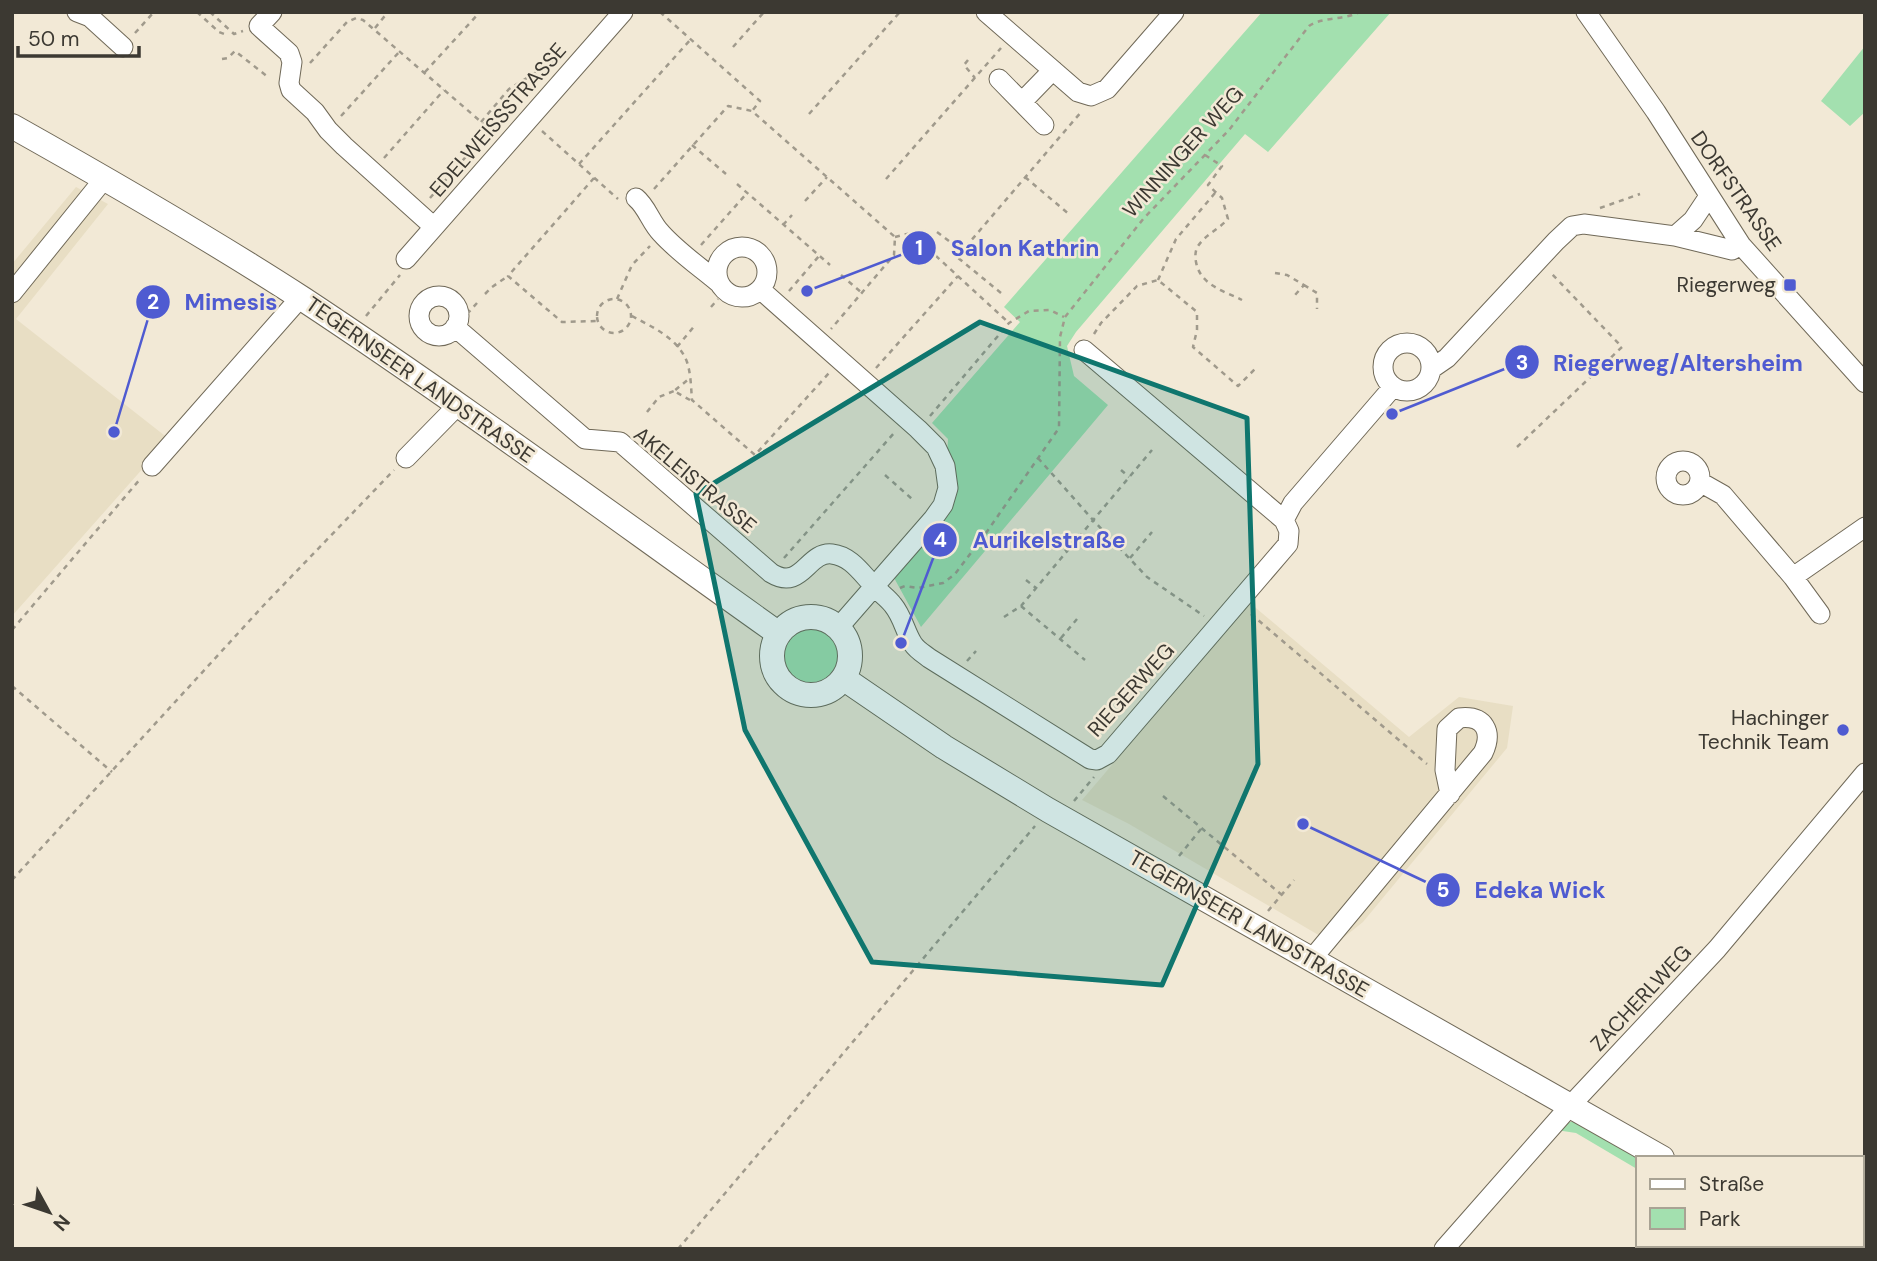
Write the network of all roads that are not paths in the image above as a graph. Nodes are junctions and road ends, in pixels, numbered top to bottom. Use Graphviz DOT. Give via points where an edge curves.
graph roads {
  1 [pos="77,12"];
  2 [pos="623,12"];
  3 [pos="986,12"];
  4 [pos="1174,12"];
  5 [pos="1586,12"];
  6 [pos="265,19"];
  7 [pos="123,47"];
  8 [pos="1053,70"];
  9 [pos="999,79"];
  10 [pos="1022,102"];
  11 [pos="1044,125"];
  12 [pos="12,126"];
  13 [pos="104,179"];
  14 [pos="1709,196"];
  15 [pos="645,213"];
  16 [pos="434,227"];
  17 [pos="1675,236"];
  18 [pos="1741,245"];
  19 [pos="406,259"];
  20 [pos="719,284"];
  21 [pos="761,290"];
  22 [pos="12,293"];
  23 [pos="300,298"];
  24 [pos="457,322"];
  25 [pos="1084,350"];
  26 [pos="1431,369"];
  27 [pos="1865,383"];
  28 [pos="1394,387"];
  29 [pos="458,405"];
  30 [pos="406,458"];
  31 [pos="152,466"];
  32 [pos="1700,482"];
  33 [pos="1284,520"];
  34 [pos="1865,527"];
  35 [pos="1793,577"];
  36 [pos="874,586"];
  37 [pos="1820,614"];
  38 [pos="838,628"];
  39 [pos="779,634"];
  40 [pos="843,678"];
  41 [pos="1865,773"];
  42 [pos="1450,794"];
  43 [pos="1311,960"];
  44 [pos="1570,1106"];
  45 [pos="1658,1156"];
  46 [pos="1444,1249"];
  1 -- 7 [label="street" via="90,17"];
  2 -- 16 [label="street, EDELWEISSSTRASSE"];
  3 -- 8 [label="street"];
  4 -- 8 [label="street" via="1108,89 1091,96 1078,92"];
  5 -- 14 [label="street, DORFSTRASSE"];
  6 -- 16 [label="street, EDELWEISSSTRASSE" via="289,53 291,90"];
  8 -- 10 [label="street"];
  9 -- 10 [label="street"];
  10 -- 11 [label="street"];
  12 -- 13 [label="main road, TEGERNSEER LANDSTRASSE"];
  13 -- 22 [label="street"];
  13 -- 23 [label="main road, TEGERNSEER LANDSTRASSE"];
  14 -- 17 [label="street"];
  14 -- 18 [label="street, DORFSTRASSE"];
  15 -- 20 [label="street"];
  16 -- 19 [label="street, EDELWEISSSTRASSE"];
  17 -- 18 [label="street" via="1732,250"];
  17 -- 26 [label="street" via="1572,226 1447,358"];
  18 -- 27 [label="street, DORFSTRASSE"];
  20 -- 21 [label="street" via="739,298"];
  20 -- 21 [label="street" via="720,259 742,246 764,258 768,275"];
  21 -- 36 [label="street" via="936,447 944,466 948,488 943,505"];
  23 -- 29 [label="main road, TEGERNSEER LANDSTRASSE"];
  23 -- 31 [label="street"];
  24 -- 36 [label="street, AKELEISTRASSE" via="585,439 620,442 778,578 803,572 820,555 832,554 847,559"];
  25 -- 33 [label="street"];
  26 -- 28 [label="street" via="1426,382 1414,390"];
  26 -- 28 [label="street" via="1423,348 1401,343 1384,359 1384,374"];
  28 -- 33 [label="street, RIEGERWEG" via="1293,503"];
  29 -- 30 [label="street"];
  29 -- 39 [label="main road, TEGERNSEER LANDSTRASSE"];
  32 -- 35 [label="street" via="1723,495"];
  33 -- 36 [label="street, RIEGERWEG" via="1288,544 1108,754 1097,760 929,658 913,645 889,600"];
  34 -- 35 [label="street"];
  35 -- 37 [label="street"];
  36 -- 38 [label="street"];
  38 -- 39 [label="main road" via="824,619 807,617 791,622"];
  38 -- 40 [label="main road" via="849,646"];
  39 -- 40 [label="main road" via="772,657 780,680 789,688 812,695 824,693"];
  40 -- 43 [label="main road, TEGERNSEER LANDSTRASSE" via="1048,810"];
  41 -- 44 [label="street, ZACHERLWEG" via="1717,949"];
  42 -- 43 [label="street"];
  43 -- 44 [label="main road, TEGERNSEER LANDSTRASSE"];
  44 -- 45 [label="main road, TEGERNSEER LANDSTRASSE"];
  44 -- 46 [label="street, ZACHERLWEG"];
}
